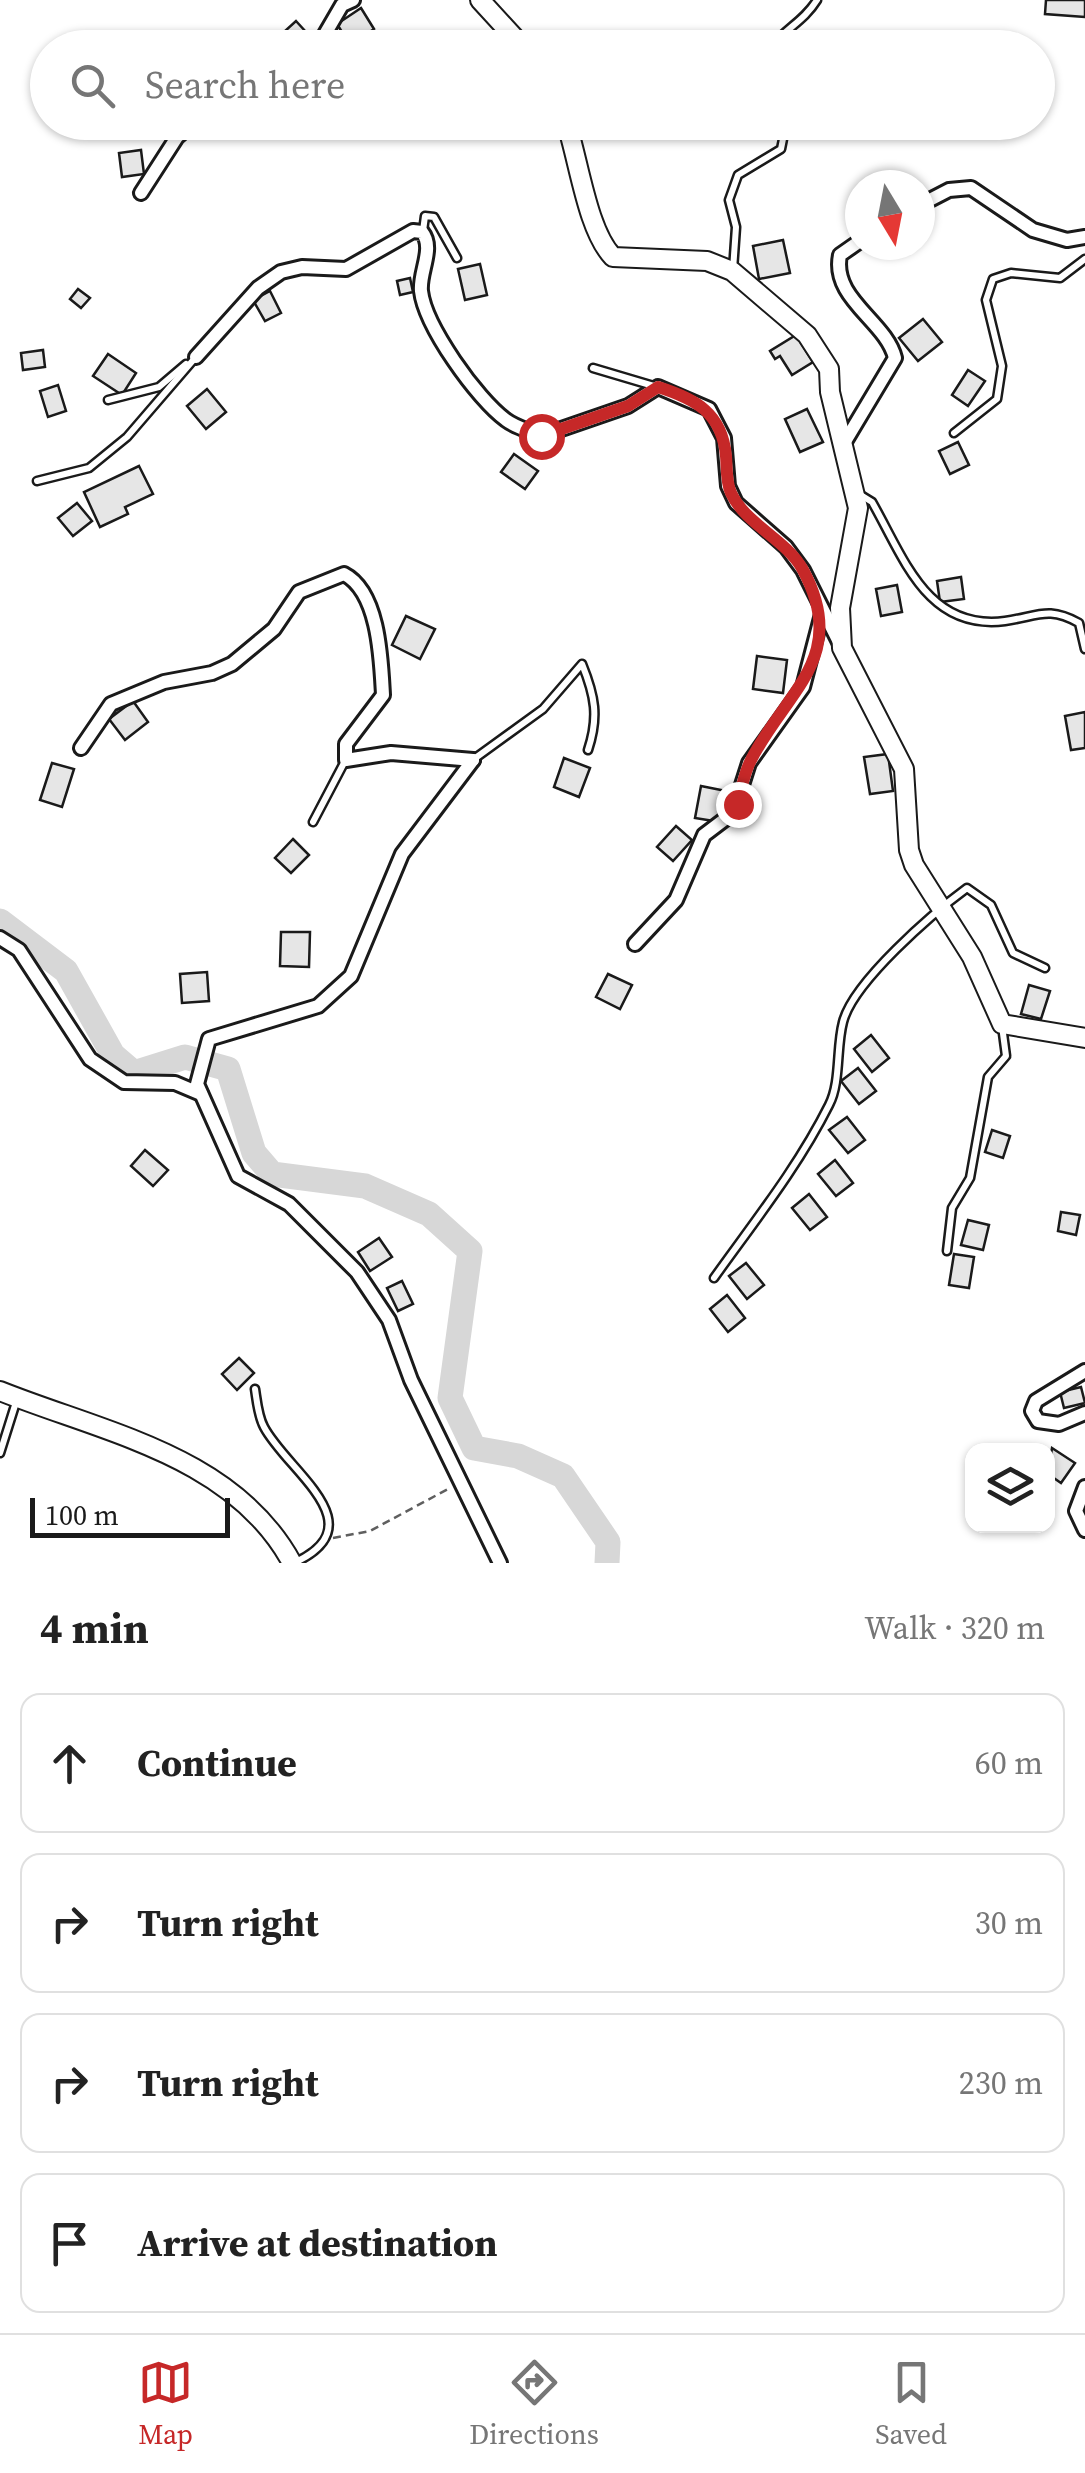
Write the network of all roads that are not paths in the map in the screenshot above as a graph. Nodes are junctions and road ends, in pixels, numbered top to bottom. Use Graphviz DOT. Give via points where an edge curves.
graph roads {
  1 [pos="354,0"];
  2 [pos="480,0"];
  3 [pos="817,0"];
  4 [pos="327,30"];
  5 [pos="508,30"];
  6 [pos="784,30"];
  7 [pos="175,140"];
  8 [pos="572,140"];
  9 [pos="783,140"];
  10 [pos="141,193"];
  11 [pos="935,197"];
  12 [pos="422,232"];
  13 [pos="1085,238"];
  14 [pos="845,252"];
  15 [pos="457,258"];
  16 [pos="1085,259"];
  17 [pos="732,272"];
  18 [pos="196,357"];
  19 [pos="593,368"];
  20 [pos="658,387"];
  21 [pos="108,400"];
  22 [pos="954,433"];
  23 [pos="843,444"];
  24 [pos="38,481"];
  25 [pos="854,490"];
  26 [pos="822,614"];
  27 [pos="842,648"];
  28 [pos="1085,649"];
  29 [pos="81,748"];
  30 [pos="588,750"];
  31 [pos="346,760"];
  32 [pos="472,760"];
  33 [pos="313,822"];
  34 [pos="941,908"];
  35 [pos="0,938"];
  36 [pos="635,944"];
  37 [pos="1045,968"];
  38 [pos="1002,1024"];
  39 [pos="1085,1038"];
  40 [pos="199,1089"];
  41 [pos="947,1251"];
  42 [pos="714,1278"];
  43 [pos="1085,1371"];
  44 [pos="255,1390"];
  45 [pos="9,1395"];
  46 [pos="1085,1413"];
  47 [pos="0,1453"];
  48 [pos="1085,1487"];
  49 [pos="1085,1530"];
  50 [pos="294,1563"];
  51 [pos="500,1563"];
  1 -- 4 [label="street" via="342,5"];
  2 -- 5 [label="street"];
  3 -- 6 [label="lane" via="805,20"];
  7 -- 10 [label="street"];
  8 -- 17 [label="street" via="592,220 613,257 708,260"];
  9 -- 17 [label="lane" via="781,149 738,175 729,200 736,227"];
  11 -- 13 [label="street" via="971,188 1032,230"];
  12 -- 15 [label="lane" via="425,216 434,217"];
  12 -- 18 [label="street" via="346,269 281,272"];
  12 -- 20 [label="street" via="428,244 421,292 427,313 466,376 508,422 541,436 628,406"];
  14 -- 23 [label="street" via="838,265 857,307 888,340 895,358"];
  16 -- 22 [label="lane" via="1060,278 993,278 986,300 1002,366 997,399"];
  17 -- 23 [label="street" via="807,336 829,369"];
  18 -- 21 [label="lane" via="160,386"];
  18 -- 24 [label="lane" via="127,438 89,468"];
  19 -- 20 [label="lane"];
  20 -- 26 [label="street" via="709,409 724,438 736,503 786,548"];
  23 -- 25 [label="street"];
  25 -- 27 [label="street" via="858,508 840,608"];
  25 -- 28 [label="lane" via="872,502 926,596 966,620 1053,611 1080,624"];
  26 -- 27 [label="street"];
  26 -- 36 [label="street" via="803,687 749,763 738,804 704,836 676,900"];
  27 -- 34 [label="street" via="904,769 909,850"];
  29 -- 31 [label="street" via="111,704 232,664 274,630 299,592 344,574 356,580 368,604 383,695 346,744"];
  30 -- 32 [label="lane" via="595,697 582,664 543,709"];
  31 -- 32 [label="street" via="390,752"];
  31 -- 33 [label="lane"];
  32 -- 40 [label="street" via="402,854 351,976 318,1006 209,1040"];
  34 -- 37 [label="lane" via="967,888 991,905 1013,953"];
  34 -- 38 [label="street" via="972,956"];
  34 -- 42 [label="lane" via="888,958 844,1018 832,1102"];
  35 -- 40 [label="street" via="19,950 90,1059 124,1082"];
  38 -- 39 [label="street"];
  38 -- 41 [label="lane" via="1006,1056 988,1077 970,1178 952,1208"];
  40 -- 51 [label="street" via="238,1176 288,1204 357,1272 389,1320"];
  43 -- 46 [label="street" via="1036,1401 1032,1411 1038,1420 1058,1424"];
  44 -- 50 [label="lane" via="265,1430 320,1500 328,1538 319,1552"];
  45 -- 47 [label="lane"];
  45 -- 50 [label="street" via="174,1456 226,1486 274,1530"];
  48 -- 49 [label="street" via="1076,1511"];
}
